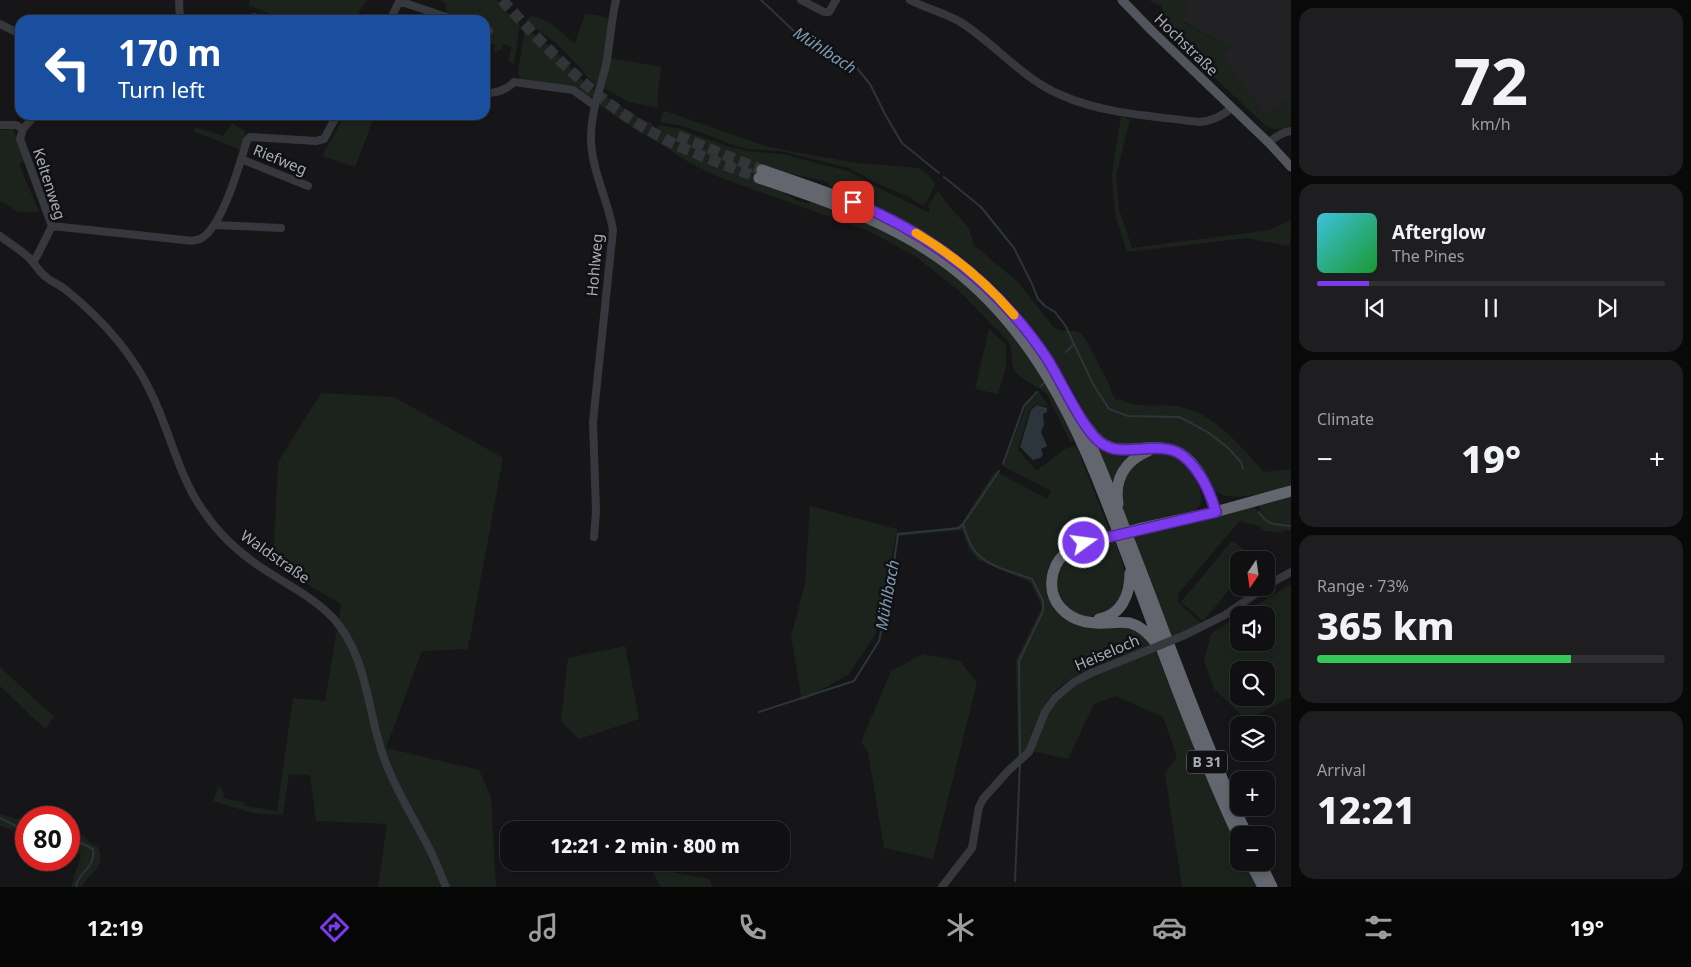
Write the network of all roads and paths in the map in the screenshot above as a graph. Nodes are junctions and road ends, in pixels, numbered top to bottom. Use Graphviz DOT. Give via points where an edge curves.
graph roads {
  1 [pos="179,0"];
  2 [pos="400,0"];
  3 [pos="616,0"];
  4 [pos="801,0"];
  5 [pos="836,0"];
  6 [pos="910,0"];
  7 [pos="1122,0"];
  8 [pos="180,15"];
  9 [pos="392,15"];
  10 [pos="441,15"];
  11 [pos="0,24"];
  12 [pos="15,32"];
  13 [pos="490,93"];
  14 [pos="594,105"];
  15 [pos="1232,108"];
  16 [pos="31,120"];
  17 [pos="334,120"];
  18 [pos="0,124"];
  19 [pos="23,129"];
  20 [pos="1291,131"];
  21 [pos="1269,143"];
  22 [pos="241,159"];
  23 [pos="1291,167"];
  24 [pos="308,186"];
  25 [pos="215,225"];
  26 [pos="52,226"];
  27 [pos="281,228"];
  28 [pos="0,236"];
  29 [pos="33,262"];
  30 [pos="1074,406"];
  31 [pos="1152,449"];
  32 [pos="1200,476"];
  33 [pos="1291,491"];
  34 [pos="1210,494"];
  35 [pos="1241,504"];
  36 [pos="1212,513"];
  37 [pos="1120,518"];
  38 [pos="594,537"];
  39 [pos="1130,566"];
  40 [pos="1291,572"];
  41 [pos="1275,581"];
  42 [pos="1252,596"];
  43 [pos="1080,621"];
  44 [pos="1163,651"];
  45 [pos="1234,826"];
  46 [pos="1243,826"];
  47 [pos="1255,871"];
  48 [pos="1264,871"];
  49 [pos="446,887"];
  50 [pos="942,887"];
  51 [pos="1263,887"];
  52 [pos="1272,887"];
  1 -- 8 [label="street"];
  2 -- 9 [label="street"];
  2 -- 10 [label="street"];
  3 -- 14 [label="street, Hohlweg" via="606,64"];
  4 -- 5 [label="street" via="828,12"];
  6 -- 15 [label="street" via="962,24 1042,85 1080,103 1199,122 1218,118"];
  7 -- 15 [label="main road, Hochstraße"];
  11 -- 12 [label="street"];
  13 -- 14 [label="street" via="514,82 572,90"];
  14 -- 38 [label="street, Hohlweg" via="591,146 613,230 594,422"];
  15 -- 21 [label="main road, Hochstraße"];
  16 -- 19 [label="street"];
  17 -- 22 [label="street" via="324,139 316,141 250,137"];
  18 -- 19 [label="street"];
  19 -- 26 [label="street, Keltenweg" via="22,148"];
  20 -- 21 [label="street"];
  21 -- 23 [label="main road, Hochstraße"];
  22 -- 24 [label="street, Riefweg"];
  22 -- 25 [label="street"];
  25 -- 26 [label="street" via="199,239 184,240"];
  25 -- 27 [label="street"];
  26 -- 29 [label="street, Keltenweg"];
  28 -- 29 [label="street, Waldstraße"];
  29 -- 49 [label="street, Waldstraße" via="44,276 65,289 103,324 134,362 154,397 200,507 221,534 259,566 321,606 345,633 364,679 384,759 430,848"];
  30 -- 31 [label="highway" via="1095,438 1105,445 1121,450"];
  30 -- 37 [label="highway, B 31"];
  30 -- 39 [label="highway, B 31" via="1052,367 1019,321 985,285 946,252 875,211 760,174 897,231 950,266 996,307 1028,346 1061,399"];
  31 -- 32 [label="highway" via="1180,453"];
  31 -- 37 [label="highway" via="1135,457 1122,472 1117,495"];
  32 -- 34 [label="highway"];
  32 -- 36 [label="highway"];
  33 -- 35 [label="highway"];
  34 -- 35 [label="highway" via="1223,501"];
  34 -- 36 [label="highway"];
  35 -- 36 [label="highway"];
  36 -- 43 [label="highway, bridge" via="1103,538 1066,552 1055,568 1052,588 1057,604"];
  37 -- 46 [label="highway, B 31"];
  39 -- 43 [label="highway" via="1130,587 1122,606 1106,618"];
  39 -- 44 [label="highway, B 31"];
  40 -- 41 [label="street, Heiseloch"];
  42 -- 50 [label="street, Heiseloch, bridge" via="1185,635 1091,673 1055,698 1045,712 1029,752 983,799 972,848"];
  43 -- 44 [label="highway" via="1130,623 1146,632"];
  44 -- 45 [label="highway, B 31"];
  47 -- 51 [label="highway"];
  48 -- 52 [label="highway"];
}
